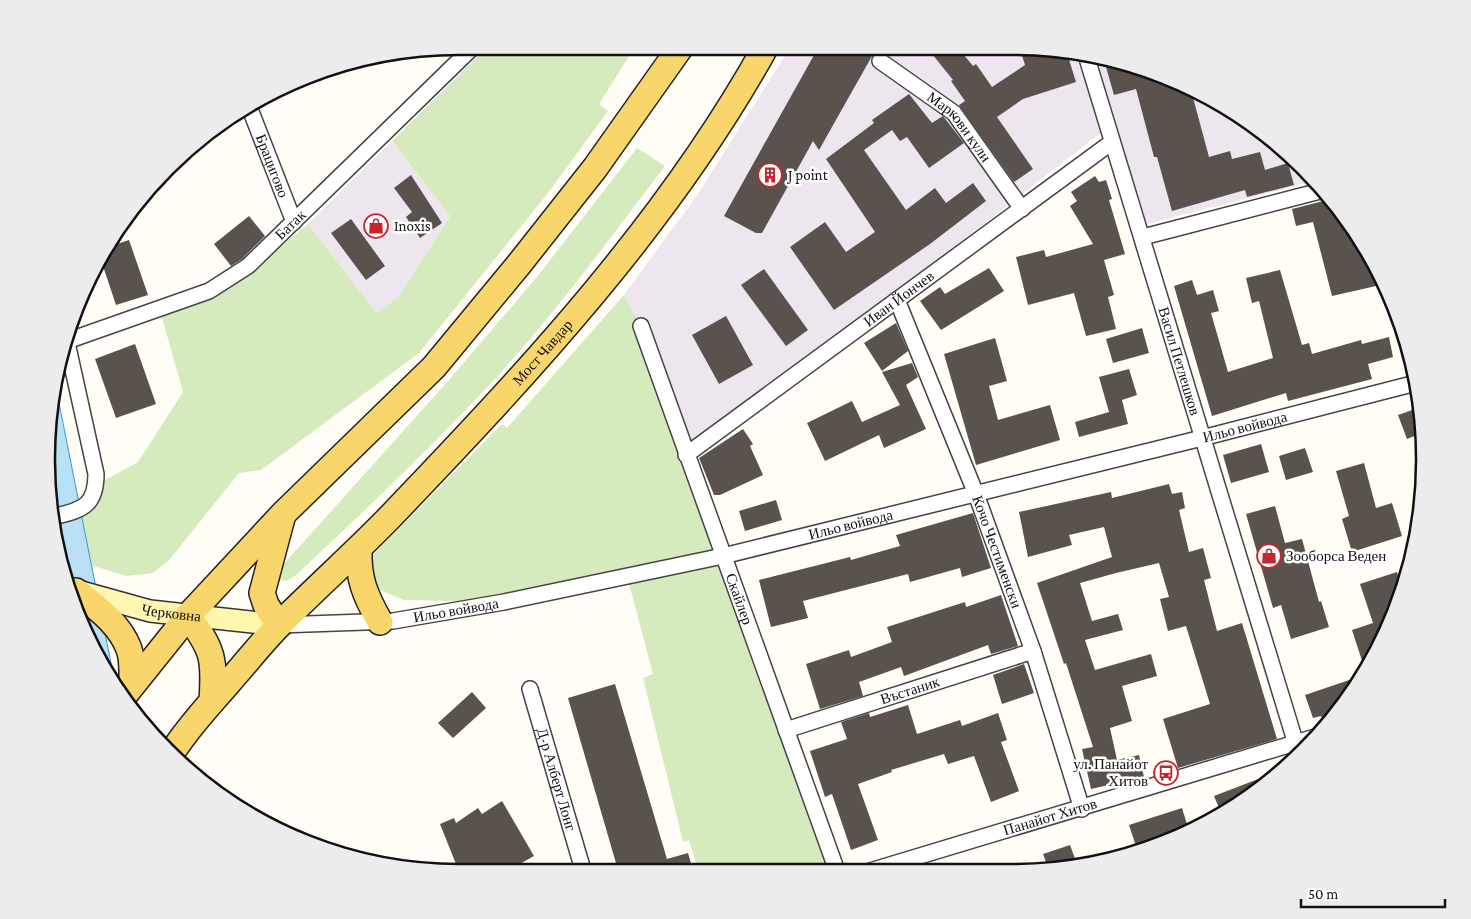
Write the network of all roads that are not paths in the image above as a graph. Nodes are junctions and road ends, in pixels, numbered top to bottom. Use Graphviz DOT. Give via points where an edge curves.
graph roads {
  1 [pos="465,55"];
  2 [pos="675,55"];
  3 [pos="761,55"];
  4 [pos="880,61"];
  5 [pos="1088,63"];
  6 [pos="251,113"];
  7 [pos="1112,142"];
  8 [pos="1315,192"];
  9 [pos="1022,209"];
  10 [pos="294,222"];
  11 [pos="1143,237"];
  12 [pos="897,300"];
  13 [pos="641,326"];
  14 [pos="74,337"];
  15 [pos="69,354"];
  16 [pos="1409,385"];
  17 [pos="1202,438"];
  18 [pos="686,455"];
  19 [pos="976,494"];
  20 [pos="283,514"];
  21 [pos="59,515"];
  22 [pos="359,549"];
  23 [pos="723,556"];
  24 [pos="76,590"];
  25 [pos="77,593"];
  26 [pos="188,616"];
  27 [pos="380,622"];
  28 [pos="279,625"];
  29 [pos="1033,651"];
  30 [pos="530,689"];
  31 [pos="128,691"];
  32 [pos="212,701"];
  33 [pos="786,730"];
  34 [pos="1298,746"];
  35 [pos="175,748"];
  36 [pos="1295,749"];
  37 [pos="1082,809"];
  38 [pos="581,864"];
  39 [pos="834,864"];
  40 [pos="894,864"];
  1 -- 10 [label="street, Батак"];
  2 -- 20 [label="main road" via="595,168 434,367"];
  3 -- 22 [label="main road, Мост Чавдар" via="699,155 642,232 489,413"];
  4 -- 9 [label="street, Маркови кули" via="954,113"];
  5 -- 7 [label="street, Васил Петлешков"];
  6 -- 10 [label="street, Брацигово"];
  7 -- 9 [label="street, Иван Йончев"];
  7 -- 11 [label="street, Васил Петлешков"];
  8 -- 11 [label="street"];
  9 -- 12 [label="street, Иван Йончев"];
  10 -- 14 [label="street, Батак" via="248,266 209,290"];
  11 -- 17 [label="street, Васил Петлешков"];
  12 -- 18 [label="street, Иван Йончев"];
  12 -- 19 [label="street, Кочо Честименски"];
  13 -- 18 [label="street, Скайлер"];
  15 -- 21 [label="street" via="96,474 96,489 89,503 76,511"];
  16 -- 17 [label="street, Ильо войвода"];
  17 -- 19 [label="street, Ильо войвода"];
  17 -- 34 [label="street, Васил Петлешков"];
  18 -- 23 [label="street, Скайлер"];
  19 -- 23 [label="street, Ильо войвода"];
  19 -- 29 [label="street, Кочо Честименски"];
  20 -- 26 [label="main road"];
  20 -- 28 [label="main road" via="262,593"];
  22 -- 27 [label="main road" via="358,572 366,598"];
  22 -- 28 [label="main road, Мост Чавдар"];
  23 -- 27 [label="street, Ильо войвода" via="504,602"];
  23 -- 33 [label="street, Скайлер"];
  24 -- 26 [label="street, Черковна" via="150,611"];
  25 -- 31 [label="main road" via="110,618 119,630 129,650"];
  26 -- 28 [label="street, Черковна"];
  26 -- 31 [label="main road"];
  26 -- 32 [label="main road" via="208,643 214,670"];
  27 -- 28 [label="street, Ильо войвода"];
  28 -- 32 [label="main road, Мост Чавдар"];
  29 -- 33 [label="street, Въстаник"];
  29 -- 37 [label="street, Кочо Честименски"];
  30 -- 38 [label="street, Д-р Алберт Лонг"];
  32 -- 35 [label="main road, Мост Чавдар"];
  33 -- 39 [label="street, Скайлер"];
  36 -- 37 [label="street, Панайот Хитов"];
  37 -- 40 [label="street, Панайот Хитов"];
}
